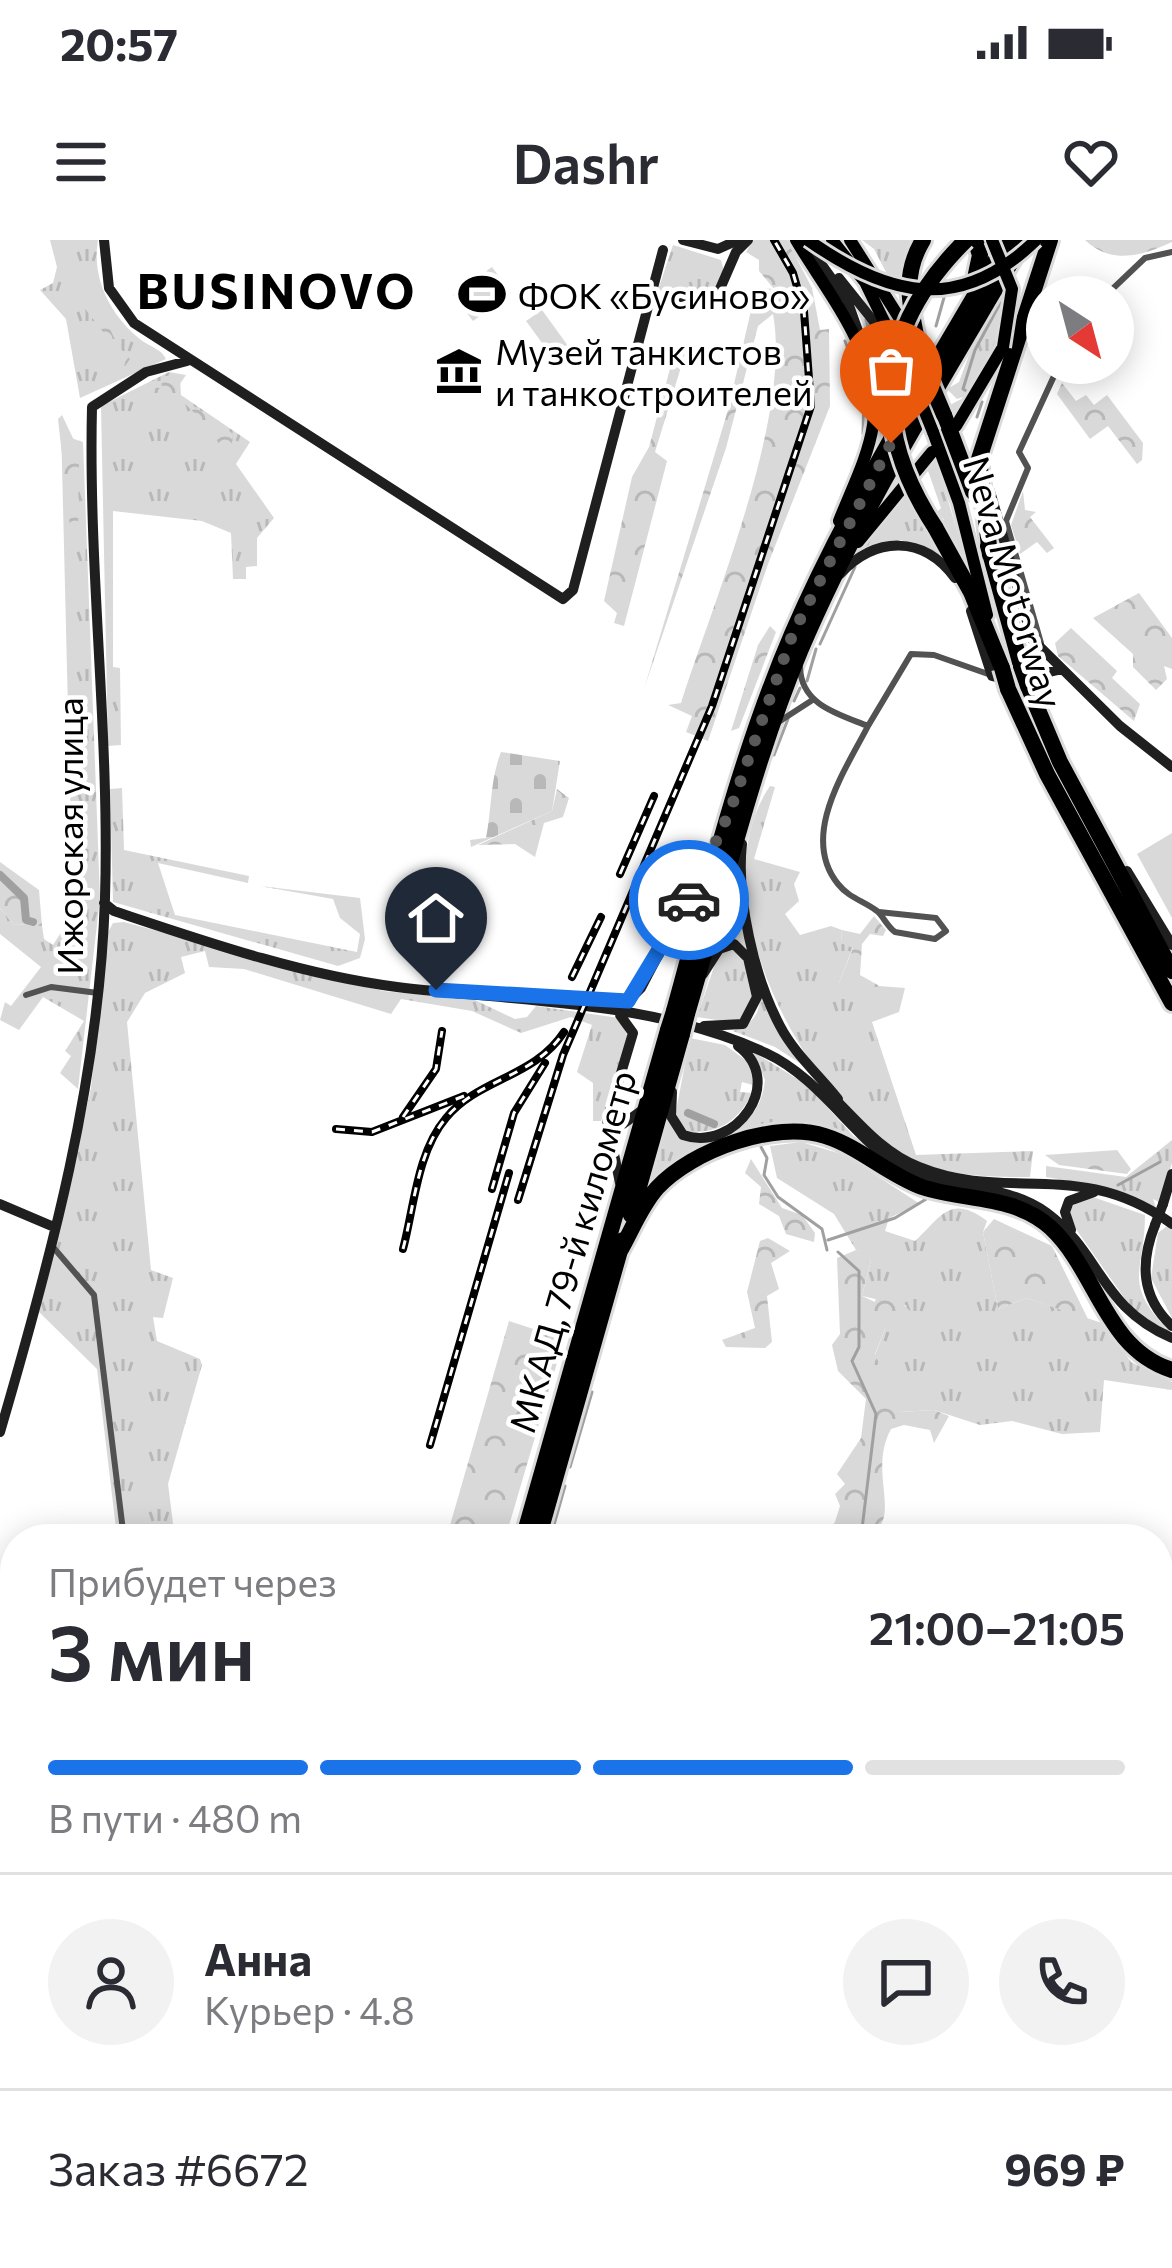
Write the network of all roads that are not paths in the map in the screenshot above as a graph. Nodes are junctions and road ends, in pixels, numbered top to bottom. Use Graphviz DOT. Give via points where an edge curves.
graph roads {
  1 [pos="104,240"];
  2 [pos="678,240"];
  3 [pos="832,240"];
  4 [pos="850,240"];
  5 [pos="918,240"];
  6 [pos="970,240"];
  7 [pos="992,240"];
  8 [pos="1007,240"];
  9 [pos="1024,240"];
  10 [pos="1036,240"];
  11 [pos="1050,240"];
  12 [pos="744,241"];
  13 [pos="804,241"];
  14 [pos="661,245"];
  15 [pos="712,248"];
  16 [pos="1172,252"];
  17 [pos="728,274"];
  18 [pos="1126,276"];
  19 [pos="657,293"];
  20 [pos="957,328"];
  21 [pos="1010,346"];
  22 [pos="920,358"];
  23 [pos="187,361"];
  24 [pos="918,377"];
  25 [pos="1050,384"];
  26 [pos="874,391"];
  27 [pos="950,420"];
  28 [pos="932,452"];
  29 [pos="990,555"];
  30 [pos="831,567"];
  31 [pos="824,598"];
  32 [pos="1034,631"];
  33 [pos="800,651"];
  34 [pos="1062,669"];
  35 [pos="1005,670"];
  36 [pos="815,699"];
  37 [pos="868,726"];
  38 [pos="768,739"];
  39 [pos="1172,767"];
  40 [pos="1054,768"];
  41 [pos="1067,793"];
  42 [pos="738,811"];
  43 [pos="1095,826"];
  44 [pos="104,903"];
  45 [pos="879,912"];
  46 [pos="142,920"];
  47 [pos="102,937"];
  48 [pos="1172,945"];
  49 [pos="1163,972"];
  50 [pos="689,984"];
  51 [pos="98,993"];
  52 [pos="26,995"];
  53 [pos="1172,1003"];
  54 [pos="609,1007"];
  55 [pos="1172,1012"];
  56 [pos="674,1022"];
  57 [pos="704,1026"];
  58 [pos="724,1040"];
  59 [pos="675,1060"];
  60 [pos="648,1098"];
  61 [pos="847,1111"];
  62 [pos="711,1154"];
  63 [pos="906,1171"];
  64 [pos="1172,1174"];
  65 [pos="1172,1185"];
  66 [pos="620,1199"];
  67 [pos="1126,1199"];
  68 [pos="1164,1203"];
  69 [pos="0,1204"];
  70 [pos="1172,1224"];
  71 [pos="54,1227"];
  72 [pos="52,1243"];
  73 [pos="620,1251"];
  74 [pos="1083,1253"];
  75 [pos="1091,1267"];
  76 [pos="1172,1326"];
  77 [pos="1172,1338"];
  78 [pos="1172,1367"];
  79 [pos="0,1432"];
  80 [pos="122,1524"];
  81 [pos="527,1524"];
  82 [pos="542,1524"];
  1 -- 23 [label="main road" via="117,306"];
  2 -- 14 [label="main road"];
  2 -- 15 [label="main road"];
  3 -- 24 [label="main road, Neva Motorway"];
  4 -- 22 [label="main road"];
  5 -- 22 [label="highway, Neva Motorway" via="908,302"];
  6 -- 20 [label="highway" via="979,266"];
  6 -- 35 [label="highway, bridge" via="916,301 900,337 890,418 897,454"];
  7 -- 21 [label="main road, bridge" via="1012,289"];
  8 -- 20 [label="highway"];
  9 -- 30 [label="highway"];
  10 -- 13 [label="main road, bridge" via="999,270 934,290 882,283"];
  11 -- 21 [label="highway"];
  12 -- 15 [label="main road"];
  12 -- 17 [label="main road"];
  13 -- 24 [label="main road"];
  13 -- 26 [label="main road"];
  13 -- 26 [label="main road" via="857,320"];
  14 -- 19 [label="main road"];
  15 -- 17 [label="main road"];
  16 -- 18 [label="street" via="1145,258"];
  17 -- 19 [label="main road" via="707,308"];
  19 -- 23 [label="main road" via="566,598"];
  20 -- 24 [label="highway"];
  21 -- 27 [label="main road"];
  21 -- 29 [label="highway" via="979,459"];
  21 -- 32 [label="main road" via="987,469"];
  22 -- 27 [label="highway, Neva Motorway, bridge"];
  23 -- 44 [label="main road, Ижорская улица" via="146,372 92,407"];
  24 -- 30 [label="highway"];
  24 -- 35 [label="main road, Neva Motorway, bridge"];
  25 -- 32 [label="street" via="1019,452 1028,468 1007,513"];
  26 -- 30 [label="main road" via="870,437"];
  27 -- 29 [label="highway, Neva Motorway"];
  28 -- 30 [label="main road"];
  29 -- 35 [label="highway, Neva Motorway"];
  30 -- 31 [label="highway"];
  30 -- 42 [label="highway" via="772,683"];
  31 -- 33 [label="highway"];
  31 -- 35 [label="main road" via="867,550 892,544 926,551 963,592"];
  32 -- 34 [label="main road"];
  33 -- 36 [label="street" via="801,680"];
  33 -- 38 [label="highway"];
  34 -- 35 [label="main road" via="1012,681"];
  34 -- 39 [label="main road"];
  35 -- 37 [label="street" via="911,654"];
  35 -- 40 [label="highway, Neva Motorway, bridge"];
  35 -- 40 [label="highway, Neva Motorway, bridge" via="1028,686"];
  36 -- 37 [label="street"];
  36 -- 38 [label="street" via="785,716"];
  37 -- 45 [label="street" via="828,805 825,841 838,884"];
  38 -- 42 [label="highway"];
  40 -- 41 [label="highway, Neva Motorway"];
  41 -- 43 [label="highway, Neva Motorway"];
  41 -- 49 [label="highway, Neva Motorway"];
  42 -- 50 [label="highway, МКАД, 79-й километр"];
  42 -- 54 [label="main road" via="640,988"];
  42 -- 61 [label="main road" via="740,878 773,1011"];
  43 -- 48 [label="main road"];
  43 -- 49 [label="highway, Neva Motorway"];
  44 -- 46 [label="main road"];
  44 -- 47 [label="main road, Ижорская улица"];
  45 -- 45 [label="street" via="906,936 934,939 946,931 936,918"];
  46 -- 47 [label="main road" via="119,919"];
  46 -- 54 [label="main road" via="362,980"];
  47 -- 51 [label="main road, Ижорская улица"];
  49 -- 53 [label="highway, Neva Motorway"];
  49 -- 55 [label="main road"];
  50 -- 56 [label="highway, МКАД, 79-й километр"];
  50 -- 57 [label="main road" via="718,949 742,949 756,987 753,1012 736,1027"];
  51 -- 52 [label="street" via="51,987"];
  51 -- 71 [label="main road, Ижорская улица" via="88,1083"];
  54 -- 56 [label="main road"];
  54 -- 57 [label="main road"];
  54 -- 66 [label="main road" via="633,1034 607,1120"];
  56 -- 58 [label="main road"];
  56 -- 59 [label="highway, МКАД, 79-й километр"];
  56 -- 60 [label="highway, МКАД, 79-й километр"];
  56 -- 60 [label="main road" via="637,1030 613,1117 632,1123"];
  57 -- 61 [label="main road" via="772,1049"];
  58 -- 59 [label="main road" via="750,1056 759,1078 751,1107 725,1131 693,1138 675,1127"];
  58 -- 63 [label="main road" via="797,1072"];
  59 -- 73 [label="highway, МКАД, 79-й километр"];
  60 -- 66 [label="highway, МКАД, 79-й километр"];
  61 -- 67 [label="main road" via="887,1150 925,1170 1073,1183"];
  62 -- 63 [label="main road" via="766,1128 803,1124"];
  62 -- 73 [label="highway" via="660,1185"];
  62 -- 78 [label="highway" via="806,1131 921,1186 1027,1212 1066,1246 1129,1344"];
  63 -- 74 [label="main road" via="1034,1205"];
  64 -- 68 [label="main road"];
  65 -- 68 [label="main road"];
  66 -- 81 [label="highway, МКАД, 79-й километр"];
  67 -- 70 [label="main road"];
  67 -- 74 [label="main road" via="1089,1191 1069,1201 1066,1220"];
  68 -- 76 [label="main road, bridge" via="1145,1278"];
  69 -- 71 [label="main road"];
  71 -- 72 [label="main road, Ижорская улица"];
  72 -- 79 [label="main road, Ижорская улица"];
  72 -- 80 [label="street" via="94,1298"];
  73 -- 82 [label="highway, МКАД, 79-й километр"];
  74 -- 75 [label="main road"];
  75 -- 77 [label="main road" via="1131,1317"];
  75 -- 78 [label="main road" via="1133,1338"];
}
